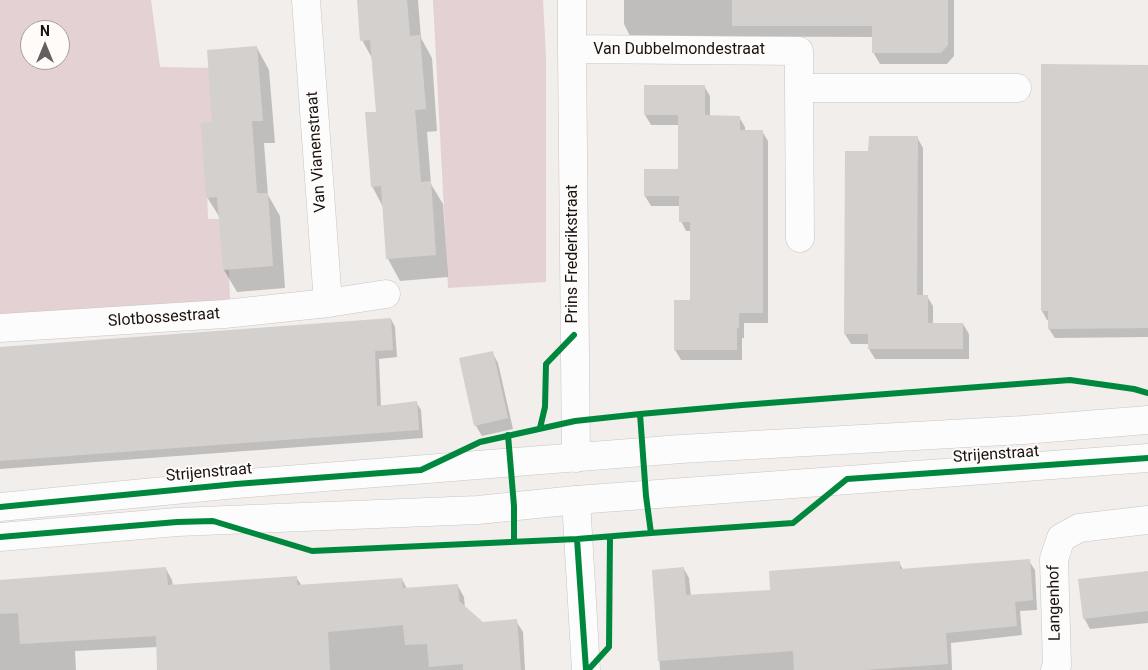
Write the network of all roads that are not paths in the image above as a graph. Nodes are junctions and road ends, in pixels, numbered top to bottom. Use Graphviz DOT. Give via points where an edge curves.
graph roads {
  1 [pos="306,0"];
  2 [pos="572,0"];
  3 [pos="572,49"];
  4 [pos="799,88"];
  5 [pos="1017,88"];
  6 [pos="800,238"];
  7 [pos="386,294"];
  8 [pos="328,303"];
  9 [pos="0,328"];
  10 [pos="1148,420"];
  11 [pos="576,458"];
  12 [pos="1148,458"];
  13 [pos="576,500"];
  14 [pos="0,507"];
  15 [pos="1148,520"];
  16 [pos="0,537"];
  17 [pos="586,670"];
  18 [pos="1055,670"];
  1 -- 8 [label="street, Van Vianenstraat"];
  2 -- 3 [label="street, Van Dubbelmondestraat"];
  3 -- 4 [label="street, Van Dubbelmondestraat" via="799,51"];
  3 -- 11 [label="street, Prins Frederikstraat"];
  4 -- 5 [label="street"];
  4 -- 6 [label="street, Van Dubbelmondestraat"];
  7 -- 8 [label="street, Slotbossestraat"];
  8 -- 9 [label="street, Slotbossestraat" via="224,314"];
  10 -- 11 [label="street, Strijenstraat"];
  11 -- 13 [label="street, Prins Frederikstraat"];
  11 -- 14 [label="street, Strijenstraat" via="236,484"];
  12 -- 13 [label="street, Strijenstraat"];
  13 -- 16 [label="street, Strijenstraat" via="478,510 177,522"];
  13 -- 17 [label="street"];
  15 -- 18 [label="street, Langenhof" via="1078,528 1061,538 1054,559"];
}
